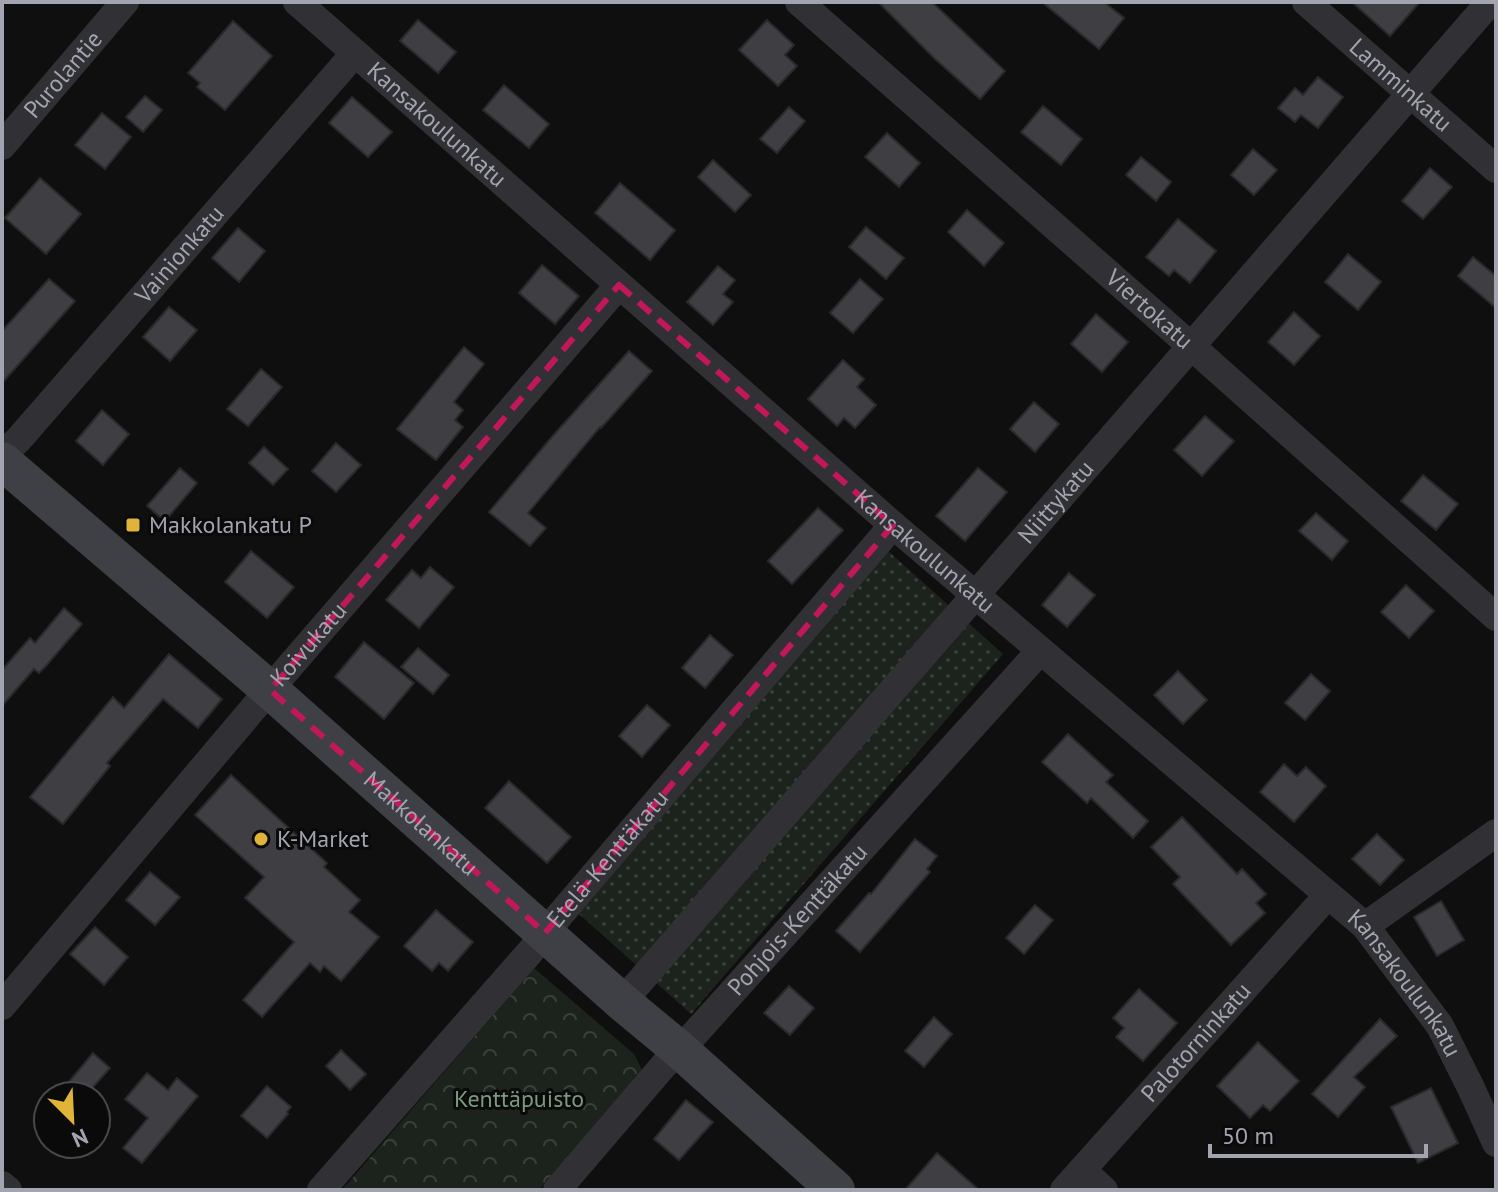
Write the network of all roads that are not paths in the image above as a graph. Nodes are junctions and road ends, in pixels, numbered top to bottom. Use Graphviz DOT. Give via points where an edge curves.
graph roads {
  1 [pos="125,2"];
  2 [pos="297,2"];
  3 [pos="799,2"];
  4 [pos="1306,2"];
  5 [pos="1490,2"];
  6 [pos="355,53"];
  7 [pos="1410,94"];
  8 [pos="2,146"];
  9 [pos="1496,169"];
  10 [pos="619,285"];
  11 [pos="1191,346"];
  12 [pos="2,455"];
  13 [pos="2,461"];
  14 [pos="893,525"];
  15 [pos="976,594"];
  16 [pos="1496,617"];
  17 [pos="1040,651"];
  18 [pos="270,690"];
  19 [pos="1496,833"];
  20 [pos="1328,895"];
  21 [pos="1365,926"];
  22 [pos="545,933"];
  23 [pos="622,1002"];
  24 [pos="2,1006"];
  25 [pos="680,1050"];
  26 [pos="1496,1143"];
  27 [pos="1073,1180"];
  28 [pos="2,1185"];
  29 [pos="8,1190"];
  30 [pos="321,1190"];
  31 [pos="557,1190"];
  32 [pos="836,1190"];
  33 [pos="1104,1190"];
  1 -- 8 [label="street, Purolantie"];
  2 -- 6 [label="street, Kansakoulunkatu"];
  3 -- 11 [label="street, Viertokatu"];
  4 -- 7 [label="street, Lamminkatu"];
  5 -- 7 [label="street, Niittykatu"];
  6 -- 10 [label="street, Kansakoulunkatu"];
  6 -- 12 [label="street, Vainionkatu"];
  7 -- 9 [label="street, Lamminkatu"];
  7 -- 11 [label="street, Niittykatu"];
  10 -- 14 [label="street, Kansakoulunkatu"];
  10 -- 18 [label="street, Koivukatu"];
  11 -- 15 [label="street, Niittykatu"];
  11 -- 16 [label="street, Viertokatu"];
  13 -- 18 [label="street, Makkolankatu"];
  14 -- 15 [label="street, Kansakoulunkatu"];
  14 -- 22 [label="street, Etelä-Kenttäkatu"];
  15 -- 17 [label="street, Kansakoulunkatu"];
  15 -- 23 [label="street, Niittykatu"];
  17 -- 20 [label="street, Kansakoulunkatu"];
  17 -- 25 [label="street, Pohjois-Kenttäkatu"];
  18 -- 22 [label="street, Makkolankatu"];
  18 -- 24 [label="street, Koivukatu"];
  19 -- 21 [label="street"];
  20 -- 21 [label="street, Kansakoulunkatu"];
  20 -- 27 [label="street, Palotorninkatu"];
  21 -- 26 [label="street, Kansakoulunkatu" via="1440,1026"];
  22 -- 23 [label="street, Makkolankatu"];
  22 -- 30 [label="street, Etelä-Kenttäkatu"];
  23 -- 25 [label="street, Makkolankatu"];
  25 -- 31 [label="street, Pohjois-Kenttäkatu"];
  25 -- 32 [label="street, Makkolankatu"];
  27 -- 33 [label="street"];
  28 -- 29 [label="street"];
}
